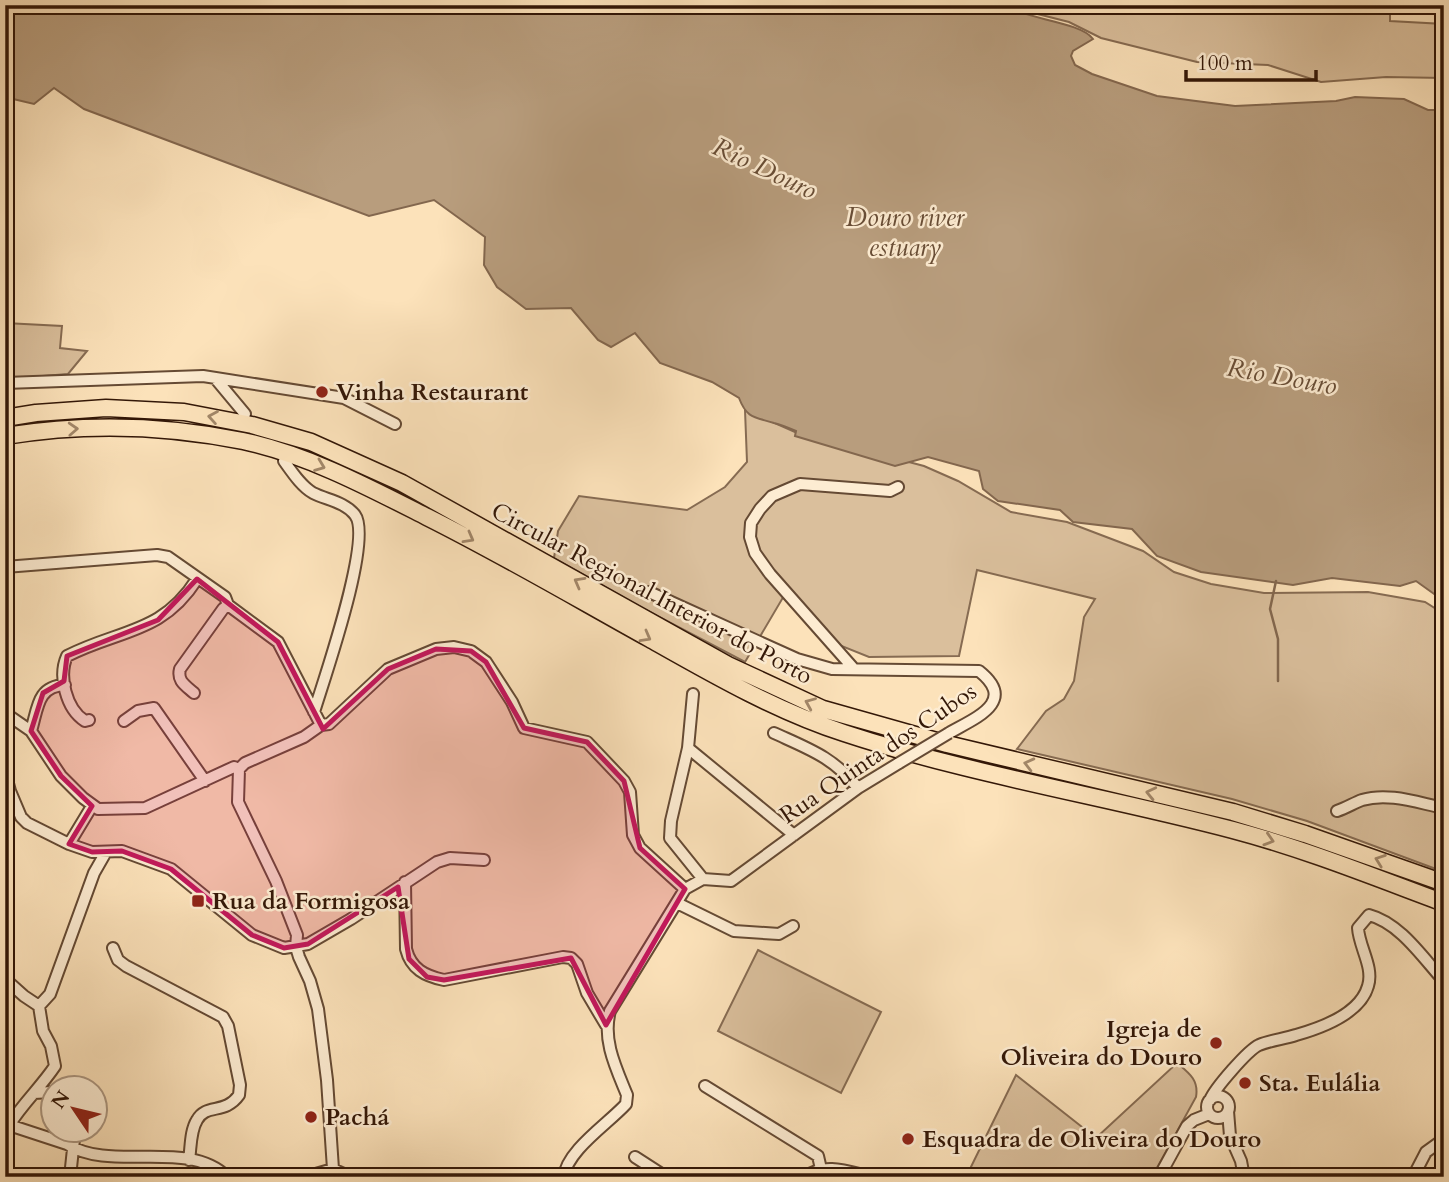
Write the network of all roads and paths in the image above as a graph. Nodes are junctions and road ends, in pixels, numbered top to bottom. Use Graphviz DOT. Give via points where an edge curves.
graph roads {
  1 [pos="215,378"];
  2 [pos="5,383"];
  3 [pos="245,414"];
  4 [pos="5,418"];
  5 [pos="396,424"];
  6 [pos="5,436"];
  7 [pos="284,461"];
  8 [pos="898,487"];
  9 [pos="5,567"];
  10 [pos="197,579"];
  11 [pos="649,592"];
  12 [pos="228,605"];
  13 [pos="854,668"];
  14 [pos="65,685"];
  15 [pos="194,693"];
  16 [pos="693,694"];
  17 [pos="314,712"];
  18 [pos="5,713"];
  19 [pos="89,720"];
  20 [pos="124,721"];
  21 [pos="321,725"];
  22 [pos="32,732"];
  23 [pos="774,733"];
  24 [pos="688,748"];
  25 [pos="239,769"];
  26 [pos="5,772"];
  27 [pos="205,781"];
  28 [pos="858,788"];
  29 [pos="1094,788"];
  30 [pos="92,806"];
  31 [pos="1444,808"];
  32 [pos="1337,811"];
  33 [pos="1205,814"];
  34 [pos="794,835"];
  35 [pos="69,844"];
  36 [pos="106,852"];
  37 [pos="484,860"];
  38 [pos="703,879"];
  39 [pos="405,882"];
  40 [pos="1444,883"];
  41 [pos="685,889"];
  42 [pos="677,903"];
  43 [pos="1444,903"];
  44 [pos="793,926"];
  45 [pos="296,947"];
  46 [pos="113,948"];
  47 [pos="5,979"];
  48 [pos="1444,981"];
  49 [pos="40,1006"];
  50 [pos="606,1025"];
  51 [pos="1235,1069"];
  52 [pos="705,1086"];
  53 [pos="34,1093"];
  54 [pos="38,1093"];
  55 [pos="1210,1100"];
  56 [pos="1228,1107"];
  57 [pos="1212,1116"];
  58 [pos="8,1124"];
  59 [pos="1444,1139"];
  60 [pos="1232,1140"];
  61 [pos="74,1144"];
  62 [pos="74,1149"];
  63 [pos="635,1157"];
  64 [pos="189,1160"];
  65 [pos="333,1169"];
  66 [pos="821,1169"];
  67 [pos="70,1177"];
  68 [pos="228,1177"];
  69 [pos="305,1177"];
  70 [pos="435,1177"];
  71 [pos="564,1177"];
  72 [pos="666,1177"];
  73 [pos="805,1177"];
  74 [pos="871,1177"];
  75 [pos="1159,1177"];
  76 [pos="1244,1177"];
  77 [pos="1413,1177"];
  1 -- 2 [label="street"];
  1 -- 3 [label="street"];
  1 -- 5 [label="street" via="345,398"];
  29 -- 4 [label="highway, Circular Regional Interior do Porto, one-way" via="803,700 728,665 402,483 311,442 184,412 106,408"];
  6 -- 29 [label="highway, Circular Regional Interior do Porto, one-way" via="106,427 182,430 246,442 319,465 462,534 775,706 843,733 946,762"];
  7 -- 17 [label="street" via="311,492 350,510 360,532 346,606"];
  8 -- 13 [label="street" via="890,491 800,484 772,496 751,523 755,553"];
  9 -- 10 [label="street" via="157,555 168,557"];
  10 -- 12 [label="street" via="225,597"];
  10 -- 14 [label="street" via="186,596 158,620 67,656"];
  11 -- 13 [label="street" via="797,659 832,669"];
  12 -- 15 [label="street" via="180,669 181,682"];
  12 -- 17 [label="street" via="278,642"];
  13 -- 28 [label="street, Rua Quinta dos Cubos, bridge" via="979,671 995,690 995,700 987,710"];
  14 -- 19 [label="street" via="76,716"];
  14 -- 22 [label="street" via="54,685 43,693"];
  16 -- 24 [label="street"];
  17 -- 21 [label="street"];
  18 -- 22 [label="street"];
  20 -- 27 [label="street" via="138,711 154,708"];
  21 -- 25 [label="street"];
  21 -- 41 [label="street" via="329,724 388,669 436,649 471,651 486,662 524,728 587,742 624,781 630,792 633,835 640,848"];
  22 -- 30 [label="street" via="61,776"];
  23 -- 28 [label="street" via="827,757"];
  24 -- 34 [label="street"];
  24 -- 38 [label="street" via="670,838"];
  25 -- 27 [label="street" via="234,767"];
  25 -- 45 [label="street" via="238,802 276,881 297,935"];
  26 -- 35 [label="street" via="21,817"];
  27 -- 30 [label="street" via="145,808 108,811"];
  28 -- 34 [label="street, Rua Quinta dos Cubos"];
  29 -- 33 [label="highway, Circular Regional Interior do Porto"];
  30 -- 35 [label="street"];
  31 -- 32 [label="street" via="1381,797"];
  40 -- 33 [label="highway, Circular Regional Interior do Porto, one-way" via="1305,834"];
  33 -- 43 [label="highway, Circular Regional Interior do Porto, one-way"];
  34 -- 38 [label="street, Rua Quinta dos Cubos" via="731,881"];
  35 -- 36 [label="street"];
  36 -- 45 [label="street" via="122,851 171,869 252,935 284,948"];
  36 -- 49 [label="street" via="50,994"];
  37 -- 39 [label="street" via="450,858"];
  38 -- 41 [label="street, Rua Quinta dos Cubos"];
  39 -- 45 [label="street" via="351,919"];
  39 -- 50 [label="street" via="406,949 409,959 427,977 444,980 570,958"];
  41 -- 42 [label="street"];
  42 -- 44 [label="street" via="734,931 779,933"];
  42 -- 50 [label="street" via="610,1011"];
  45 -- 65 [label="street" via="318,1009"];
  46 -- 64 [label="street" via="126,966 218,1012 228,1026 239,1095 227,1107 204,1111 198,1118"];
  47 -- 49 [label="street"];
  48 -- 51 [label="street" via="1392,926 1369,915 1358,928 1369,985 1361,1000 1340,1017 1262,1044"];
  49 -- 53 [label="street" via="55,1066"];
  50 -- 71 [label="street" via="626,1104 574,1154"];
  51 -- 55 [label="street"];
  51 -- 56 [label="street" via="1228,1087"];
  52 -- 66 [label="street" via="818,1156"];
  53 -- 54 [label="street"];
  53 -- 58 [label="street"];
  55 -- 56 [label="street" via="1220,1096"];
  55 -- 57 [label="street" via="1207,1107"];
  56 -- 57 [label="street" via="1222,1118"];
  56 -- 60 [label="street"];
  57 -- 60 [label="street"];
  57 -- 75 [label="street" via="1187,1126"];
  58 -- 62 [label="street"];
  59 -- 77 [label="street" via="1426,1153"];
  60 -- 76 [label="street"];
  61 -- 62 [label="street"];
  62 -- 64 [label="street" via="102,1156"];
  62 -- 67 [label="street"];
  63 -- 72 [label="street"];
  64 -- 68 [label="street" via="219,1168"];
  65 -- 69 [label="street"];
  65 -- 70 [label="street" via="354,1175"];
  66 -- 73 [label="street"];
  66 -- 74 [label="street"];
}
